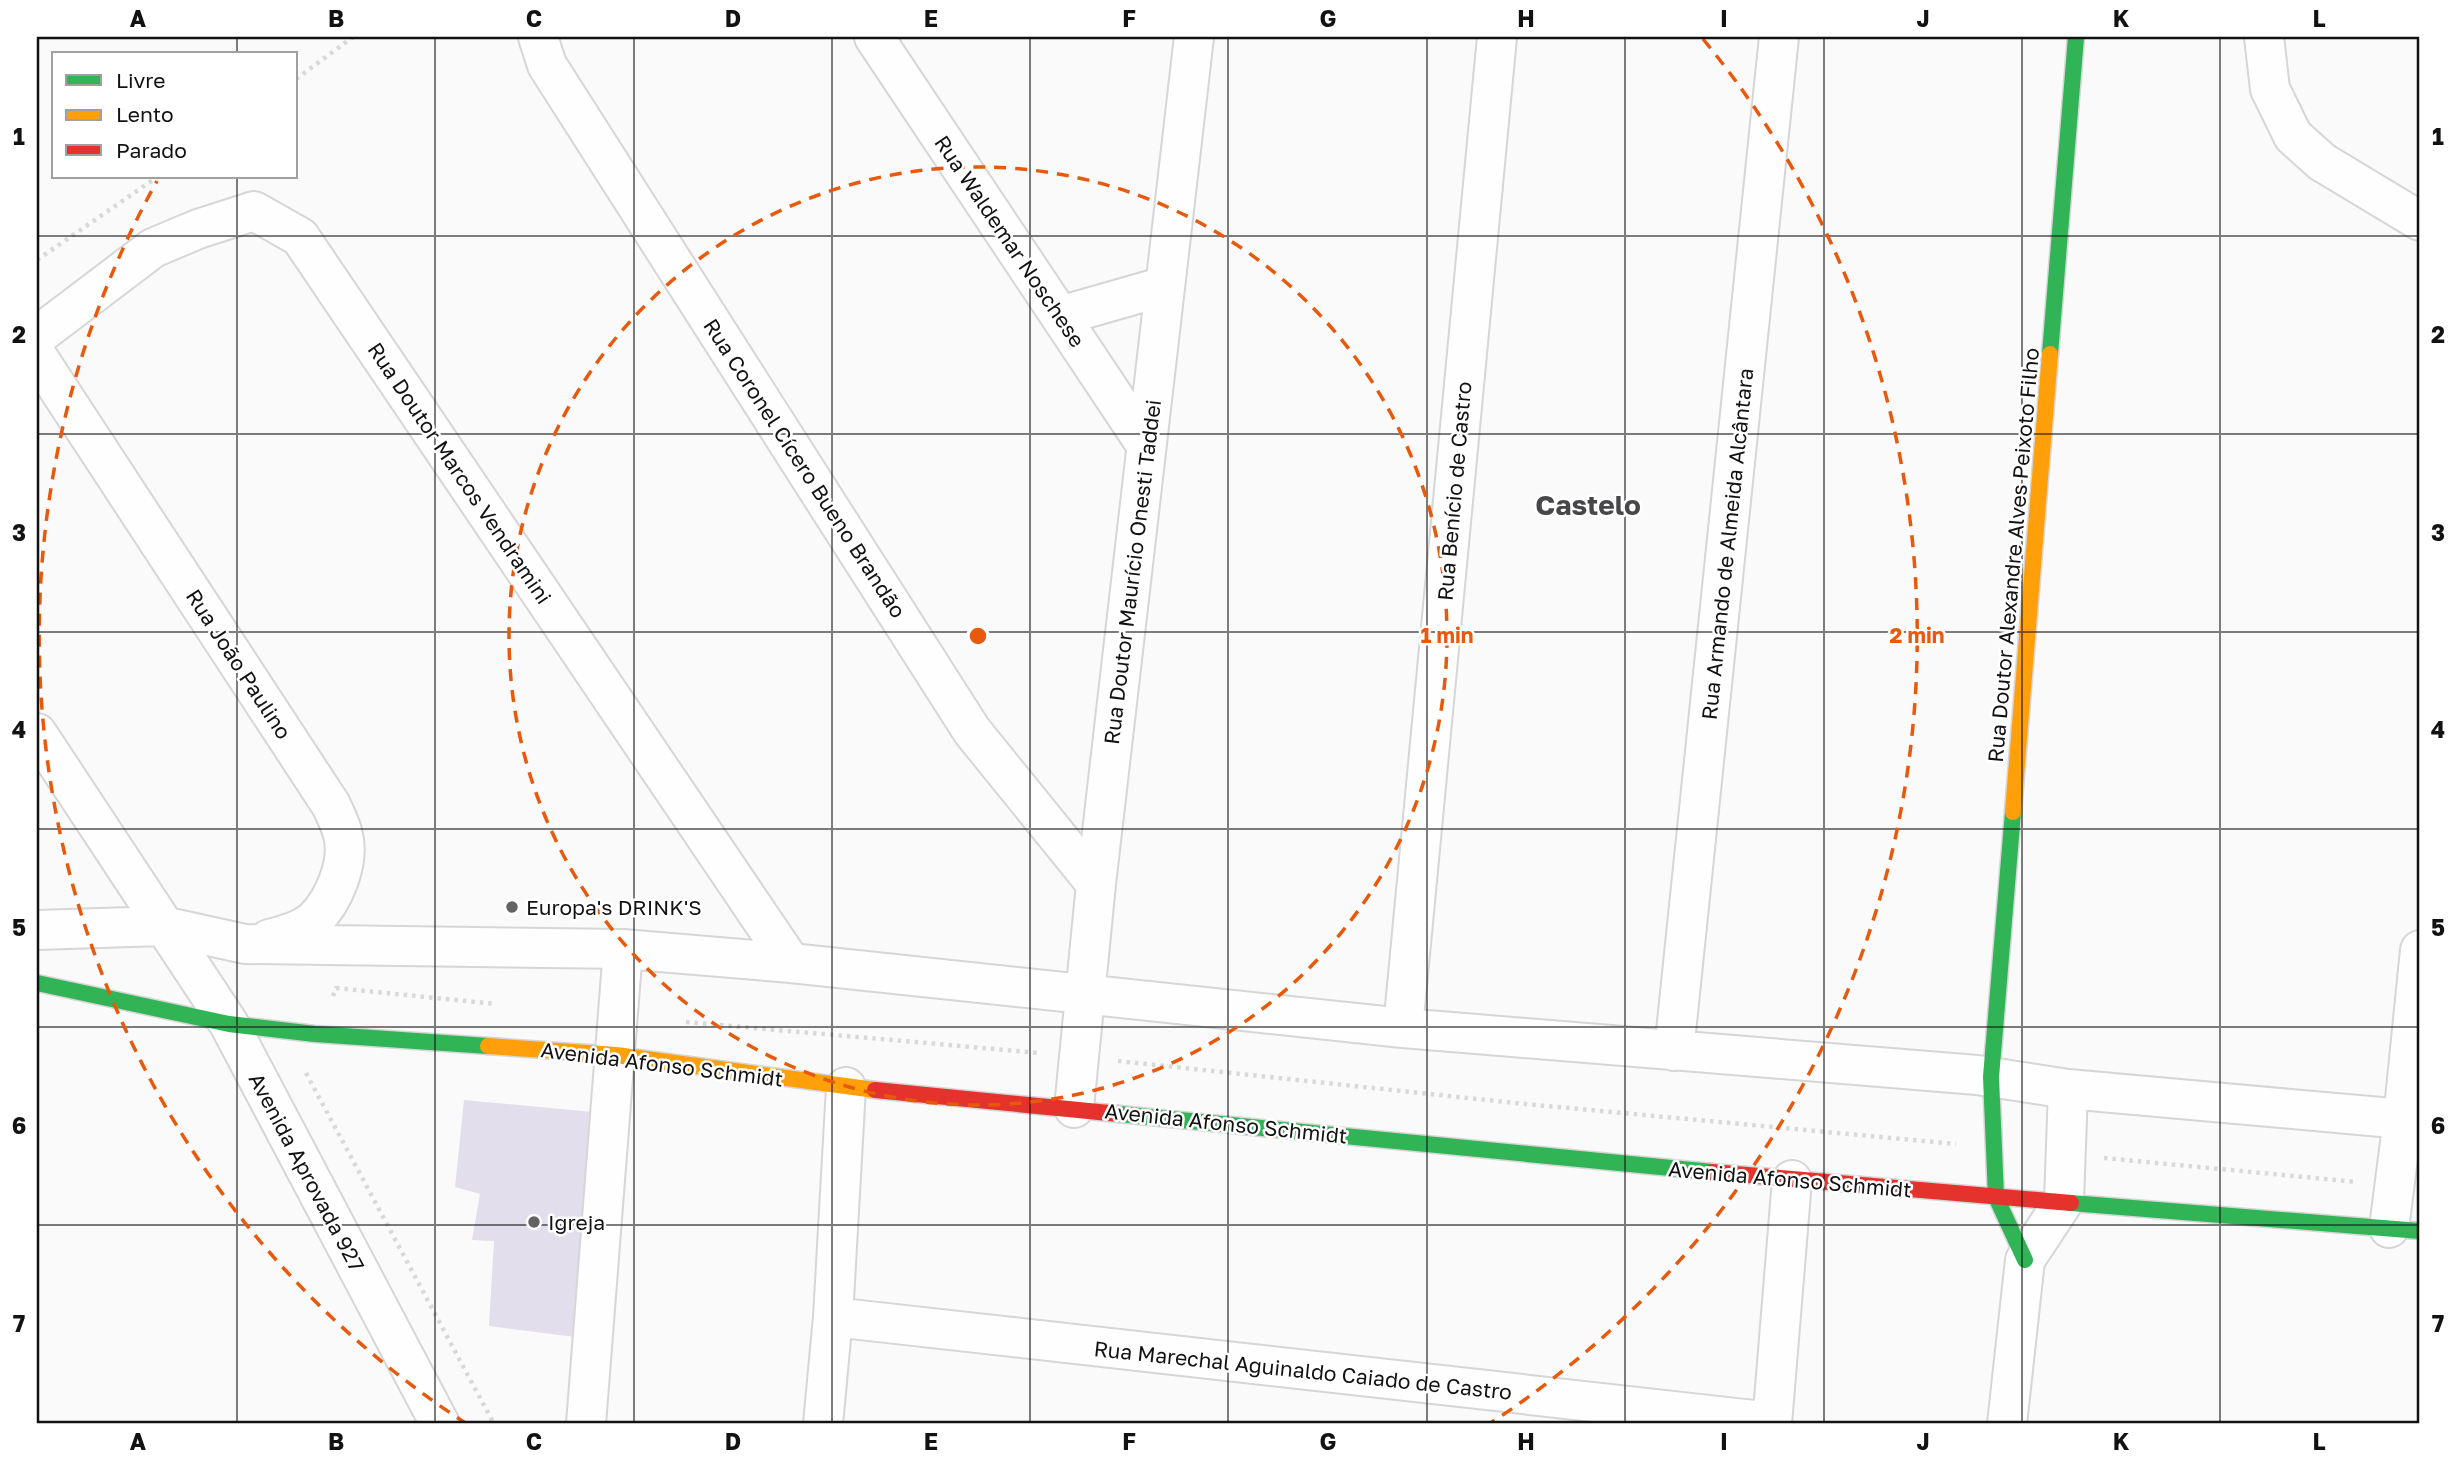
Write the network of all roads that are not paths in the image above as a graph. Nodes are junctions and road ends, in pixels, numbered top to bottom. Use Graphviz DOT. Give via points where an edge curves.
graph roads {
  1 [pos="538,37"];
  2 [pos="874,37"];
  3 [pos="1194,37"];
  4 [pos="1497,37"];
  5 [pos="1779,37"];
  6 [pos="2076,37"];
  7 [pos="2264,37"];
  8 [pos="2420,221"];
  9 [pos="1165,286"];
  10 [pos="1060,316"];
  11 [pos="37,336"];
  12 [pos="37,356"];
  13 [pos="1146,445"];
  14 [pos="37,733"];
  15 [pos="1096,884"];
  16 [pos="163,926"];
  17 [pos="37,930"];
  18 [pos="245,944"];
  19 [pos="623,949"];
  20 [pos="2420,950"];
  21 [pos="790,962"];
  22 [pos="37,983"];
  23 [pos="1087,994"];
  24 [pos="229,1024"];
  25 [pos="1403,1028"];
  26 [pos="1674,1052"];
  27 [pos="616,1055"];
  28 [pos="1991,1077"];
  29 [pos="846,1087"];
  30 [pos="2068,1089"];
  31 [pos="1074,1108"];
  32 [pos="2403,1119"];
  33 [pos="1792,1180"];
  34 [pos="1996,1197"];
  35 [pos="2064,1201"];
  36 [pos="2404,1230"];
  37 [pos="2025,1260"];
  38 [pos="833,1317"];
  39 [pos="1772,1423"];
  40 [pos="440,1424"];
  41 [pos="586,1424"];
  42 [pos="823,1424"];
  43 [pos="2007,1424"];
  1 -- 15 [label="street, Rua Coronel Cícero Bueno Brandão" via="547,65 972,731"];
  2 -- 10 [label="street, Rua Waldemar Noschese"];
  3 -- 9 [label="street, Rua Doutor Maurício Onesti Taddei"];
  4 -- 25 [label="street, Rua Benício de Castro"];
  5 -- 26 [label="street, Rua Armando de Almeida Alcântara"];
  6 -- 28 [label="street, Rua Doutor Alexandre Alves Peixoto Filho"];
  7 -- 8 [label="street" via="2270,89 2293,136 2322,162"];
  9 -- 10 [label="street"];
  9 -- 13 [label="street, Rua Doutor Maurício Onesti Taddei"];
  10 -- 13 [label="street, Rua Waldemar Noschese"];
  11 -- 21 [label="street, Rua Doutor Marcos Vendramini" via="153,248 198,229 254,211 300,237"];
  12 -- 18 [label="street, Rua João Paulino" via="331,805 344,836 344,865 327,904 314,920 292,934"];
  13 -- 15 [label="street, Rua Doutor Maurício Onesti Taddei"];
  14 -- 16 [label="street, Avenida Aprovada 927"];
  15 -- 23 [label="street, Rua Doutor Maurício Onesti Taddei"];
  16 -- 17 [label="street"];
  16 -- 18 [label="street"];
  16 -- 24 [label="street, Avenida Aprovada 927"];
  18 -- 19 [label="street"];
  19 -- 21 [label="street"];
  19 -- 27 [label="street"];
  20 -- 32 [label="street"];
  21 -- 23 [label="street"];
  22 -- 24 [label="street, Avenida Afonso Schmidt"];
  23 -- 25 [label="street"];
  23 -- 31 [label="street, Rua Doutor Maurício Onesti Taddei"];
  24 -- 27 [label="street, Avenida Afonso Schmidt"];
  24 -- 40 [label="street, Avenida Aprovada 927"];
  25 -- 26 [label="street"];
  26 -- 28 [label="street"];
  27 -- 29 [label="street, Avenida Afonso Schmidt"];
  27 -- 41 [label="street"];
  28 -- 30 [label="street"];
  28 -- 34 [label="street, Rua Doutor Alexandre Alves Peixoto Filho"];
  29 -- 31 [label="street, Avenida Afonso Schmidt"];
  29 -- 38 [label="street"];
  30 -- 32 [label="street"];
  30 -- 35 [label="street"];
  31 -- 33 [label="street, Avenida Afonso Schmidt"];
  32 -- 36 [label="street"];
  33 -- 34 [label="street, Avenida Afonso Schmidt"];
  33 -- 39 [label="street"];
  34 -- 35 [label="street, Avenida Afonso Schmidt"];
  34 -- 37 [label="street"];
  35 -- 36 [label="street, Avenida Afonso Schmidt"];
  35 -- 37 [label="street"];
  37 -- 43 [label="street"];
  38 -- 39 [label="street, Rua Marechal Aguinaldo Caiado de Castro"];
  38 -- 42 [label="street"];
}
